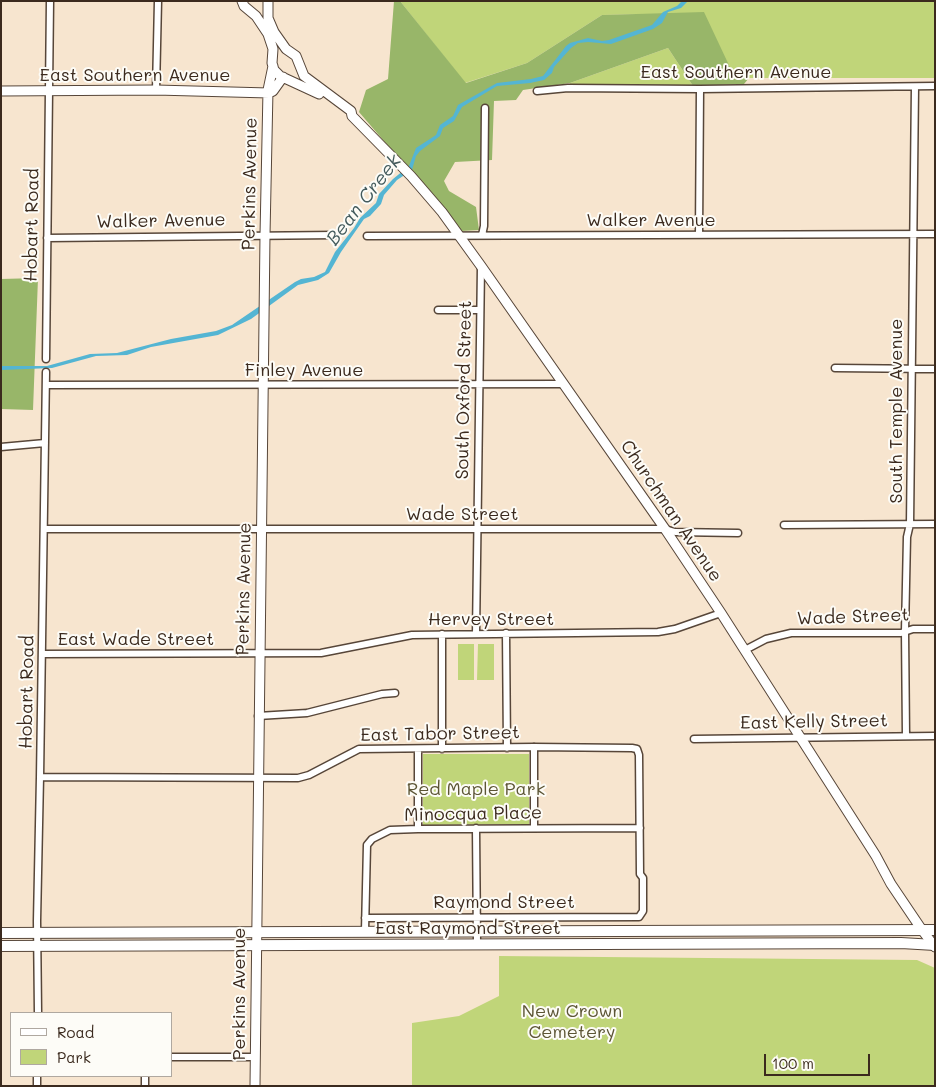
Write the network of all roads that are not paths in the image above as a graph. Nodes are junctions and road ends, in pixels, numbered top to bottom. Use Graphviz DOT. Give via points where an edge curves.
graph roads {
  1 [pos="50,1"];
  2 [pos="158,1"];
  3 [pos="242,1"];
  4 [pos="268,1"];
  5 [pos="286,49"];
  6 [pos="274,56"];
  7 [pos="298,64"];
  8 [pos="272,66"];
  9 [pos="285,77"];
  10 [pos="915,86"];
  11 [pos="935,86"];
  12 [pos="700,89"];
  13 [pos="156,90"];
  14 [pos="1,91"];
  15 [pos="49,91"];
  16 [pos="537,91"];
  17 [pos="269,93"];
  18 [pos="485,108"];
  19 [pos="352,116"];
  20 [pos="699,234"];
  21 [pos="914,234"];
  22 [pos="935,234"];
  23 [pos="264,235"];
  24 [pos="336,235"];
  25 [pos="458,235"];
  26 [pos="482,235"];
  27 [pos="367,236"];
  28 [pos="47,238"];
  29 [pos="481,266"];
  30 [pos="438,310"];
  31 [pos="480,310"];
  32 [pos="46,359"];
  33 [pos="835,368"];
  34 [pos="911,369"];
  35 [pos="935,369"];
  36 [pos="46,372"];
  37 [pos="479,384"];
  38 [pos="563,384"];
  39 [pos="46,385"];
  40 [pos="263,385"];
  41 [pos="45,443"];
  42 [pos="1,447"];
  43 [pos="910,524"];
  44 [pos="935,524"];
  45 [pos="784,525"];
  46 [pos="44,529"];
  47 [pos="260,529"];
  48 [pos="477,529"];
  49 [pos="664,529"];
  50 [pos="738,533"];
  51 [pos="721,613"];
  52 [pos="935,629"];
  53 [pos="905,631"];
  54 [pos="506,633"];
  55 [pos="442,634"];
  56 [pos="476,634"];
  57 [pos="745,650"];
  58 [pos="42,654"];
  59 [pos="259,654"];
  60 [pos="396,693"];
  61 [pos="258,716"];
  62 [pos="906,736"];
  63 [pos="935,736"];
  64 [pos="801,738"];
  65 [pos="694,739"];
  66 [pos="534,747"];
  67 [pos="507,748"];
  68 [pos="418,749"];
  69 [pos="442,749"];
  70 [pos="40,778"];
  71 [pos="258,778"];
  72 [pos="476,828"];
  73 [pos="534,828"];
  74 [pos="640,828"];
  75 [pos="418,829"];
  76 [pos="476,917"];
  77 [pos="365,918"];
  78 [pos="922,930"];
  79 [pos="935,930"];
  80 [pos="256,931"];
  81 [pos="365,931"];
  82 [pos="477,931"];
  83 [pos="1,933"];
  84 [pos="38,933"];
  85 [pos="256,944"];
  86 [pos="477,944"];
  87 [pos="934,945"];
  88 [pos="1,946"];
  89 [pos="38,946"];
  90 [pos="38,1012"];
  91 [pos="172,1057"];
  92 [pos="255,1057"];
  93 [pos="254,1086"];
  1 -- 15 [label="street, Hobart Road"];
  2 -- 13 [label="street"];
  3 -- 6 [label="main road" via="263,26"];
  4 -- 5 [label="main road, Churchman Avenue" via="268,18"];
  5 -- 6 [label="main road"];
  5 -- 7 [label="main road, Churchman Avenue" via="296,56"];
  6 -- 8 [label="main road"];
  7 -- 9 [label="main road" via="295,73"];
  7 -- 19 [label="main road, Churchman Avenue" via="304,76 351,111"];
  8 -- 9 [label="main road, Churchman Avenue"];
  8 -- 17 [label="main road, Perkins Avenue"];
  9 -- 17 [label="main road, Perkins Avenue"];
  9 -- 19 [label="main road, Churchman Avenue" via="320,94"];
  10 -- 11 [label="street, East Southern Avenue"];
  10 -- 12 [label="street, East Southern Avenue"];
  10 -- 21 [label="street, South Temple Avenue"];
  12 -- 16 [label="street, East Southern Avenue" via="568,88"];
  12 -- 20 [label="street"];
  13 -- 15 [label="main road, East Southern Avenue"];
  13 -- 17 [label="main road, East Southern Avenue"];
  14 -- 15 [label="main road, East Southern Avenue"];
  15 -- 28 [label="street, Hobart Road"];
  17 -- 23 [label="main road, Perkins Avenue"];
  18 -- 26 [label="street"];
  19 -- 25 [label="main road, Churchman Avenue" via="411,176"];
  20 -- 21 [label="street, Walker Avenue"];
  20 -- 26 [label="street, Walker Avenue"];
  21 -- 22 [label="street, Walker Avenue"];
  21 -- 34 [label="street, South Temple Avenue"];
  23 -- 24 [label="street, Walker Avenue"];
  23 -- 28 [label="street, Walker Avenue"];
  23 -- 40 [label="main road, Perkins Avenue"];
  25 -- 26 [label="street, Walker Avenue"];
  25 -- 27 [label="street, Walker Avenue"];
  25 -- 29 [label="main road, Churchman Avenue"];
  28 -- 32 [label="street, Hobart Road"];
  29 -- 31 [label="street, South Oxford Street"];
  29 -- 38 [label="main road, Churchman Avenue"];
  30 -- 31 [label="street"];
  31 -- 37 [label="street, South Oxford Street"];
  33 -- 34 [label="street"];
  34 -- 35 [label="street"];
  34 -- 43 [label="street, South Temple Avenue"];
  36 -- 39 [label="street, Hobart Road"];
  37 -- 38 [label="street, Finley Avenue"];
  37 -- 40 [label="street, Finley Avenue"];
  37 -- 48 [label="street, South Oxford Street"];
  38 -- 49 [label="main road, Churchman Avenue"];
  39 -- 40 [label="street, Finley Avenue"];
  39 -- 41 [label="street, Hobart Road"];
  40 -- 47 [label="main road, Perkins Avenue"];
  41 -- 42 [label="street"];
  41 -- 46 [label="street, Hobart Road"];
  43 -- 44 [label="street"];
  43 -- 45 [label="street"];
  43 -- 53 [label="street, South Temple Avenue"];
  46 -- 47 [label="street, Wade Street"];
  46 -- 58 [label="street, Hobart Road"];
  47 -- 48 [label="street, Wade Street"];
  47 -- 59 [label="main road, Perkins Avenue"];
  48 -- 49 [label="street, Wade Street"];
  48 -- 56 [label="street, South Oxford Street"];
  49 -- 50 [label="street, Wade Street"];
  49 -- 51 [label="main road, Churchman Avenue"];
  51 -- 54 [label="street, Hervey Street" via="658,632"];
  51 -- 57 [label="main road, Churchman Avenue"];
  52 -- 53 [label="street, Wade Street"];
  53 -- 57 [label="street, Wade Street" via="791,633 766,639"];
  53 -- 62 [label="street, South Temple Avenue"];
  54 -- 56 [label="street, Hervey Street"];
  54 -- 67 [label="street"];
  55 -- 56 [label="street, Hervey Street"];
  55 -- 59 [label="street, Hervey Street" via="404,636 328,652"];
  55 -- 69 [label="street"];
  57 -- 64 [label="main road, Churchman Avenue"];
  58 -- 59 [label="street, East Wade Street"];
  58 -- 70 [label="street, Hobart Road"];
  59 -- 61 [label="main road, Perkins Avenue"];
  60 -- 61 [label="street" via="307,714"];
  61 -- 71 [label="main road, Perkins Avenue"];
  62 -- 63 [label="street, East Kelly Street"];
  62 -- 64 [label="street, East Kelly Street"];
  64 -- 65 [label="street, East Kelly Street"];
  64 -- 78 [label="main road, Churchman Avenue"];
  66 -- 67 [label="street, East Tabor Street"];
  66 -- 73 [label="street"];
  66 -- 74 [label="street, East Tabor Street" via="637,749 640,755"];
  67 -- 69 [label="street, East Tabor Street"];
  68 -- 69 [label="street, East Tabor Street"];
  68 -- 71 [label="street, East Tabor Street" via="359,749 305,776"];
  68 -- 75 [label="street"];
  70 -- 71 [label="street, East Tabor Street"];
  70 -- 84 [label="street, Hobart Road"];
  71 -- 80 [label="main road, Perkins Avenue"];
  72 -- 73 [label="street, Minocqua Place"];
  72 -- 75 [label="street, Minocqua Place"];
  72 -- 76 [label="street"];
  73 -- 74 [label="street, Minocqua Place"];
  74 -- 76 [label="street, Raymond Street" via="641,915"];
  75 -- 77 [label="street, Minocqua Place" via="390,830 369,841"];
  76 -- 77 [label="street, Raymond Street"];
  76 -- 82 [label="street"];
  77 -- 81 [label="street, Minocqua Place"];
  78 -- 79 [label="main road, East Raymond Street"];
  78 -- 82 [label="main road, East Raymond Street"];
  78 -- 87 [label="main road, Churchman Avenue"];
  80 -- 81 [label="main road, East Raymond Street"];
  80 -- 84 [label="main road, East Raymond Street"];
  80 -- 85 [label="main road, Perkins Avenue"];
  81 -- 82 [label="main road, East Raymond Street"];
  82 -- 86 [label="street"];
  83 -- 84 [label="main road, East Raymond Street"];
  84 -- 89 [label="street, Hobart Road"];
  85 -- 86 [label="main road, East Raymond Street"];
  85 -- 89 [label="main road, East Raymond Street"];
  85 -- 92 [label="main road, Perkins Avenue"];
  86 -- 87 [label="main road, East Raymond Street"];
  88 -- 89 [label="main road, East Raymond Street"];
  89 -- 90 [label="street, Hobart Road"];
  91 -- 92 [label="street"];
  92 -- 93 [label="main road, Perkins Avenue"];
}
